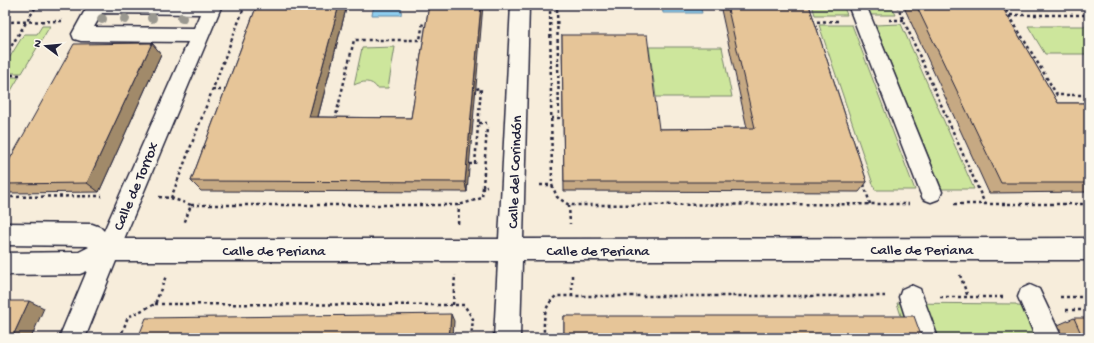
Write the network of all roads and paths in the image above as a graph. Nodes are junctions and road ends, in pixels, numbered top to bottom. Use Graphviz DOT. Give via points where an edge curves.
graph roads {
  1 [pos="37,5"];
  2 [pos="245,5"];
  3 [pos="520,5"];
  4 [pos="550,5"];
  5 [pos="557,5"];
  6 [pos="856,5"];
  7 [pos="897,5"];
  8 [pos="998,6"];
  9 [pos="1004,6"];
  10 [pos="212,7"];
  11 [pos="1009,15"];
  12 [pos="1089,15"];
  13 [pos="809,16"];
  14 [pos="550,17"];
  15 [pos="557,17"];
  16 [pos="52,21"];
  17 [pos="5,22"];
  18 [pos="27,22"];
  19 [pos="423,22"];
  20 [pos="1008,25"];
  21 [pos="1015,25"];
  22 [pos="813,29"];
  23 [pos="200,35"];
  24 [pos="5,56"];
  25 [pos="1037,74"];
  26 [pos="1044,74"];
  27 [pos="5,75"];
  28 [pos="23,75"];
  29 [pos="476,89"];
  30 [pos="212,90"];
  31 [pos="230,90"];
  32 [pos="1089,95"];
  33 [pos="1057,96"];
  34 [pos="1057,101"];
  35 [pos="551,118"];
  36 [pos="479,123"];
  37 [pos="488,123"];
  38 [pos="334,125"];
  39 [pos="469,164"];
  40 [pos="863,181"];
  41 [pos="552,185"];
  42 [pos="514,186"];
  43 [pos="931,192"];
  44 [pos="109,196"];
  45 [pos="5,197"];
  46 [pos="171,198"];
  47 [pos="870,204"];
  48 [pos="914,204"];
  49 [pos="949,204"];
  50 [pos="985,204"];
  51 [pos="1089,204"];
  52 [pos="191,205"];
  53 [pos="5,234"];
  54 [pos="1089,249"];
  55 [pos="108,250"];
  56 [pos="175,250"];
  57 [pos="511,250"];
  58 [pos="5,264"];
  59 [pos="912,297"];
  60 [pos="1030,297"];
  61 [pos="1089,297"];
  62 [pos="155,304"];
  63 [pos="1063,310"];
  64 [pos="1089,310"];
  65 [pos="72,338"];
  66 [pos="120,338"];
  67 [pos="471,338"];
  68 [pos="506,338"];
  69 [pos="544,338"];
  70 [pos="925,338"];
  71 [pos="1049,338"];
  1 -- 18 [label="path"];
  2 -- 30 [label="path"];
  3 -- 42 [label="street, Calle del Corindón"];
  4 -- 14 [label="path"];
  5 -- 15 [label="path"];
  6 -- 43 [label="street"];
  7 -- 50 [label="path"];
  8 -- 9 [label="path"];
  9 -- 11 [label="path"];
  10 -- 23 [label="street, Calle de Torrox"];
  10 -- 23 [label="street, Calle de Torrox" via="96,7 81,34"];
  11 -- 12 [label="path"];
  11 -- 21 [label="path"];
  13 -- 22 [label="path"];
  14 -- 15 [label="path"];
  14 -- 35 [label="path"];
  15 -- 35 [label="path" via="559,118"];
  16 -- 18 [label="path"];
  17 -- 18 [label="path"];
  18 -- 24 [label="path"];
  19 -- 38 [label="path" via="420,40 354,40"];
  20 -- 21 [label="path"];
  21 -- 26 [label="path"];
  23 -- 55 [label="street, Calle de Torrox"];
  25 -- 26 [label="path"];
  26 -- 33 [label="path"];
  27 -- 28 [label="path"];
  29 -- 36 [label="path" via="481,88"];
  30 -- 31 [label="path"];
  30 -- 46 [label="path"];
  32 -- 33 [label="path"];
  33 -- 34 [label="path"];
  35 -- 41 [label="path"];
  36 -- 37 [label="path"];
  36 -- 39 [label="path" via="475,164"];
  40 -- 47 [label="path"];
  41 -- 42 [label="path"];
  41 -- 47 [label="path" via="557,197 569,205"];
  42 -- 52 [label="path" via="483,186 482,198 459,205"];
  42 -- 57 [label="street, Calle del Corindón"];
  44 -- 45 [label="path"];
  47 -- 48 [label="path"];
  49 -- 50 [label="path"];
  50 -- 51 [label="path"];
  53 -- 55 [label="street" via="92,235"];
  54 -- 57 [label="street, Calle de Periana"];
  55 -- 56 [label="street, Calle de Periana"];
  55 -- 58 [label="street, Calle de Periana" via="80,263"];
  55 -- 65 [label="street, Calle de Torrox"];
  56 -- 57 [label="street, Calle de Periana"];
  56 -- 62 [label="path"];
  57 -- 68 [label="street, Calle del Corindón"];
  59 -- 60 [label="path"];
  59 -- 69 [label="path" via="556,296 547,304 544,314"];
  59 -- 70 [label="street"];
  60 -- 61 [label="path"];
  60 -- 71 [label="street"];
  62 -- 66 [label="path" via="128,317"];
  62 -- 67 [label="path" via="464,305 473,319"];
  63 -- 64 [label="path"];
}
